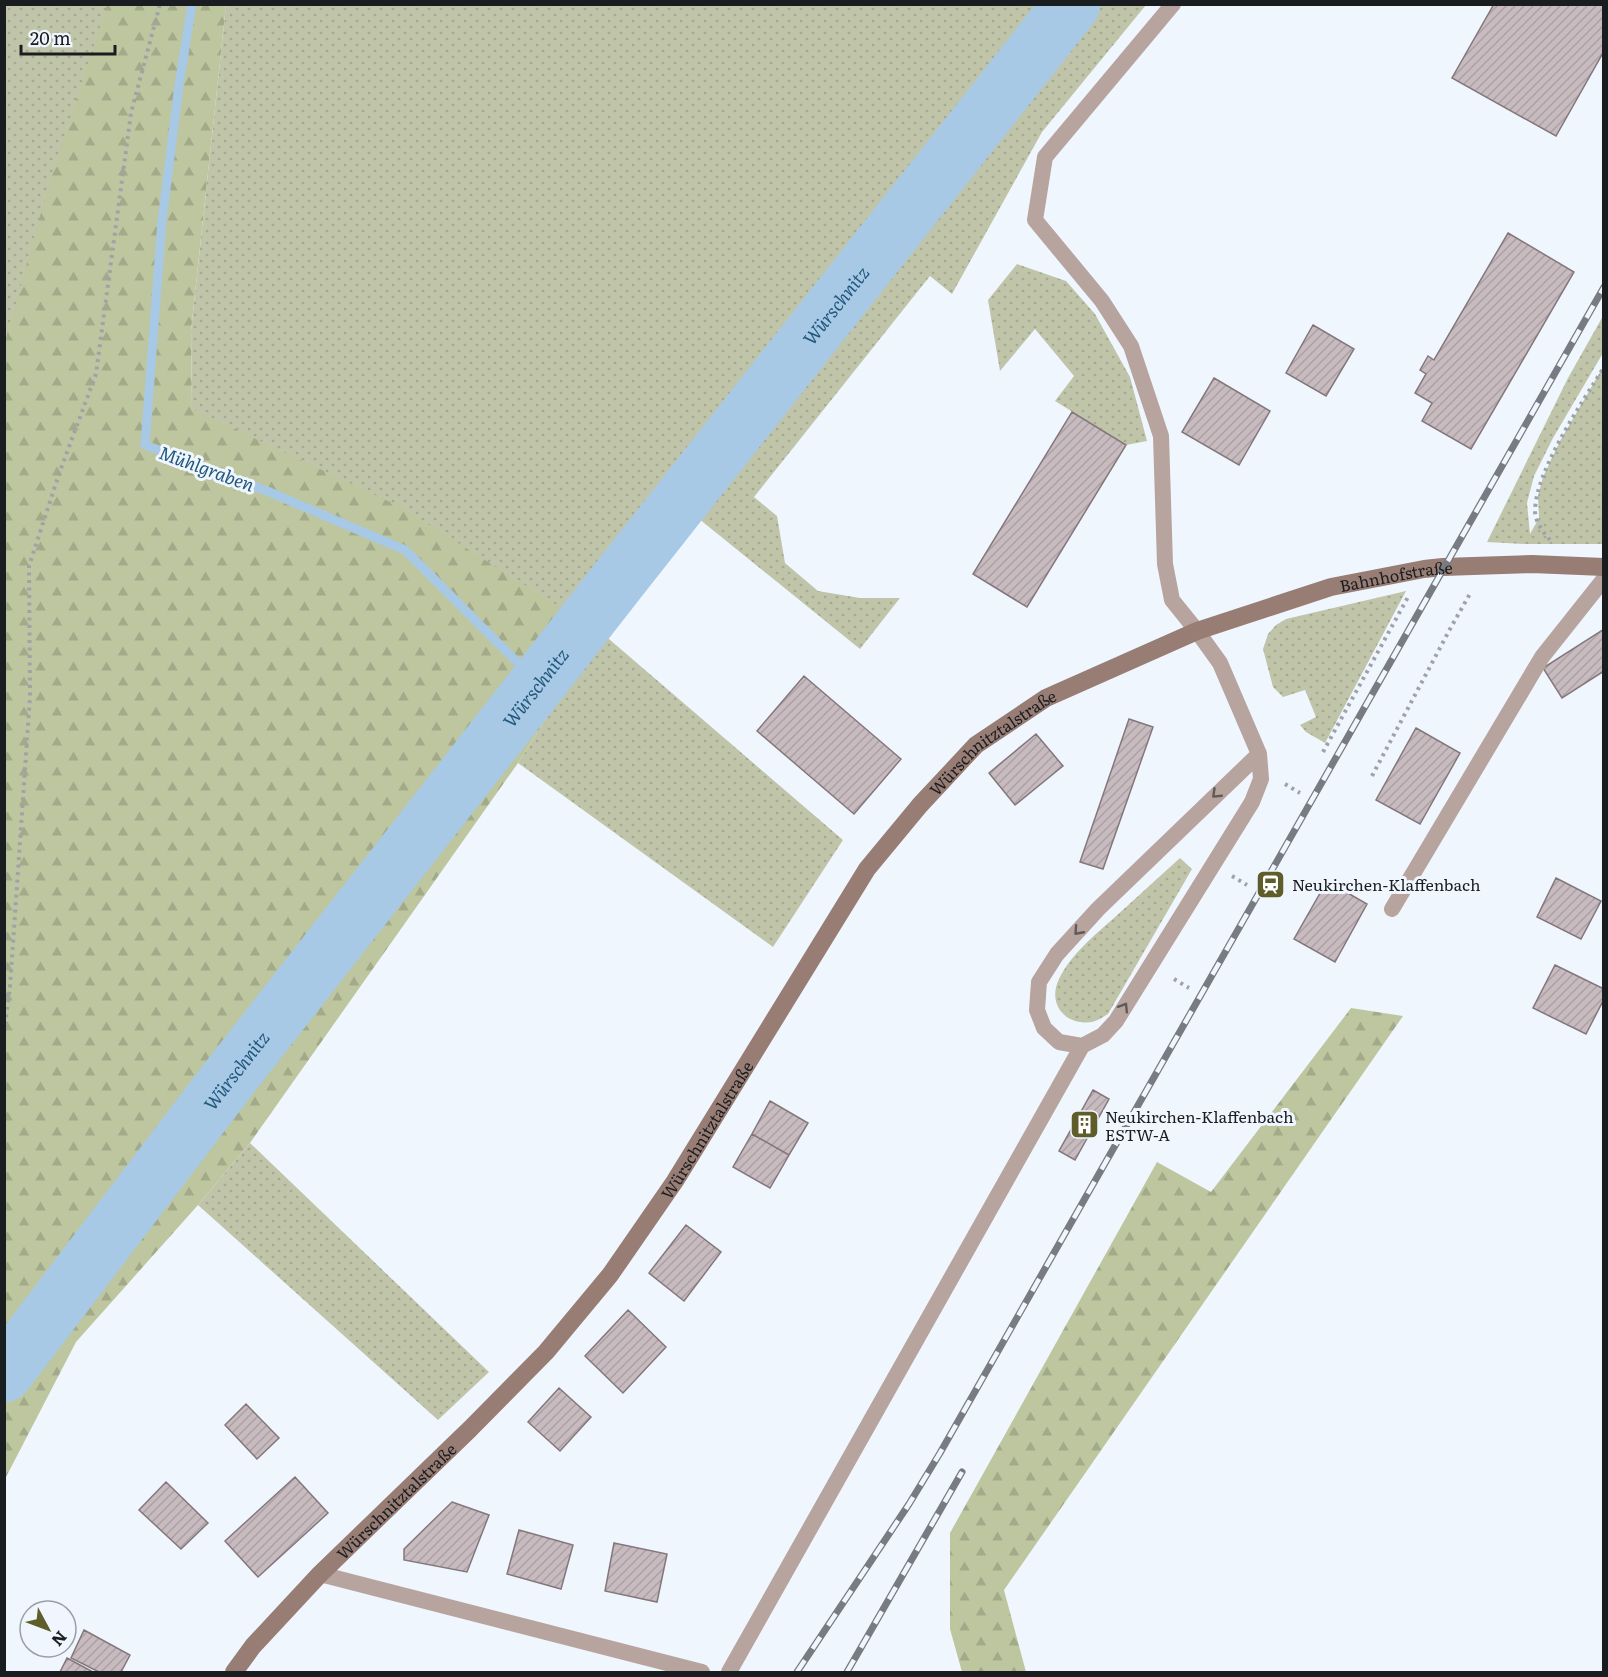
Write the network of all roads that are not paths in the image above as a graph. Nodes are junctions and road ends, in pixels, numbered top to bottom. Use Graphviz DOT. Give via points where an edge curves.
graph roads {
  1 [pos="1173,4"];
  2 [pos="1604,567"];
  3 [pos="1604,579"];
  4 [pos="1197,631"];
  5 [pos="1259,754"];
  6 [pos="1392,909"];
  7 [pos="1082,1046"];
  8 [pos="320,1574"];
  9 [pos="234,1672"];
  10 [pos="702,1672"];
  11 [pos="729,1672"];
  1 -- 4 [label="lane" via="1045,157 1035,220 1102,301 1131,346 1161,436 1164,564 1172,600"];
  2 -- 4 [label="main road, Bahnhofstraße" via="1552,564 1424,569 1331,587"];
  3 -- 6 [label="lane" via="1542,657"];
  4 -- 5 [label="lane" via="1220,663"];
  4 -- 8 [label="main road, Würschnitztalstraße" via="1046,698 976,745 920,805 867,869 675,1181 610,1275 546,1352"];
  7 -- 5 [label="lane, one-way" via="1103,1035 1116,1021 1252,802 1261,779"];
  5 -- 7 [label="lane, one-way" via="1098,909 1039,982 1037,1010 1044,1028 1059,1042"];
  7 -- 11 [label="lane"];
  8 -- 9 [label="main road, Würschnitztalstraße"];
  8 -- 10 [label="lane"];
}
